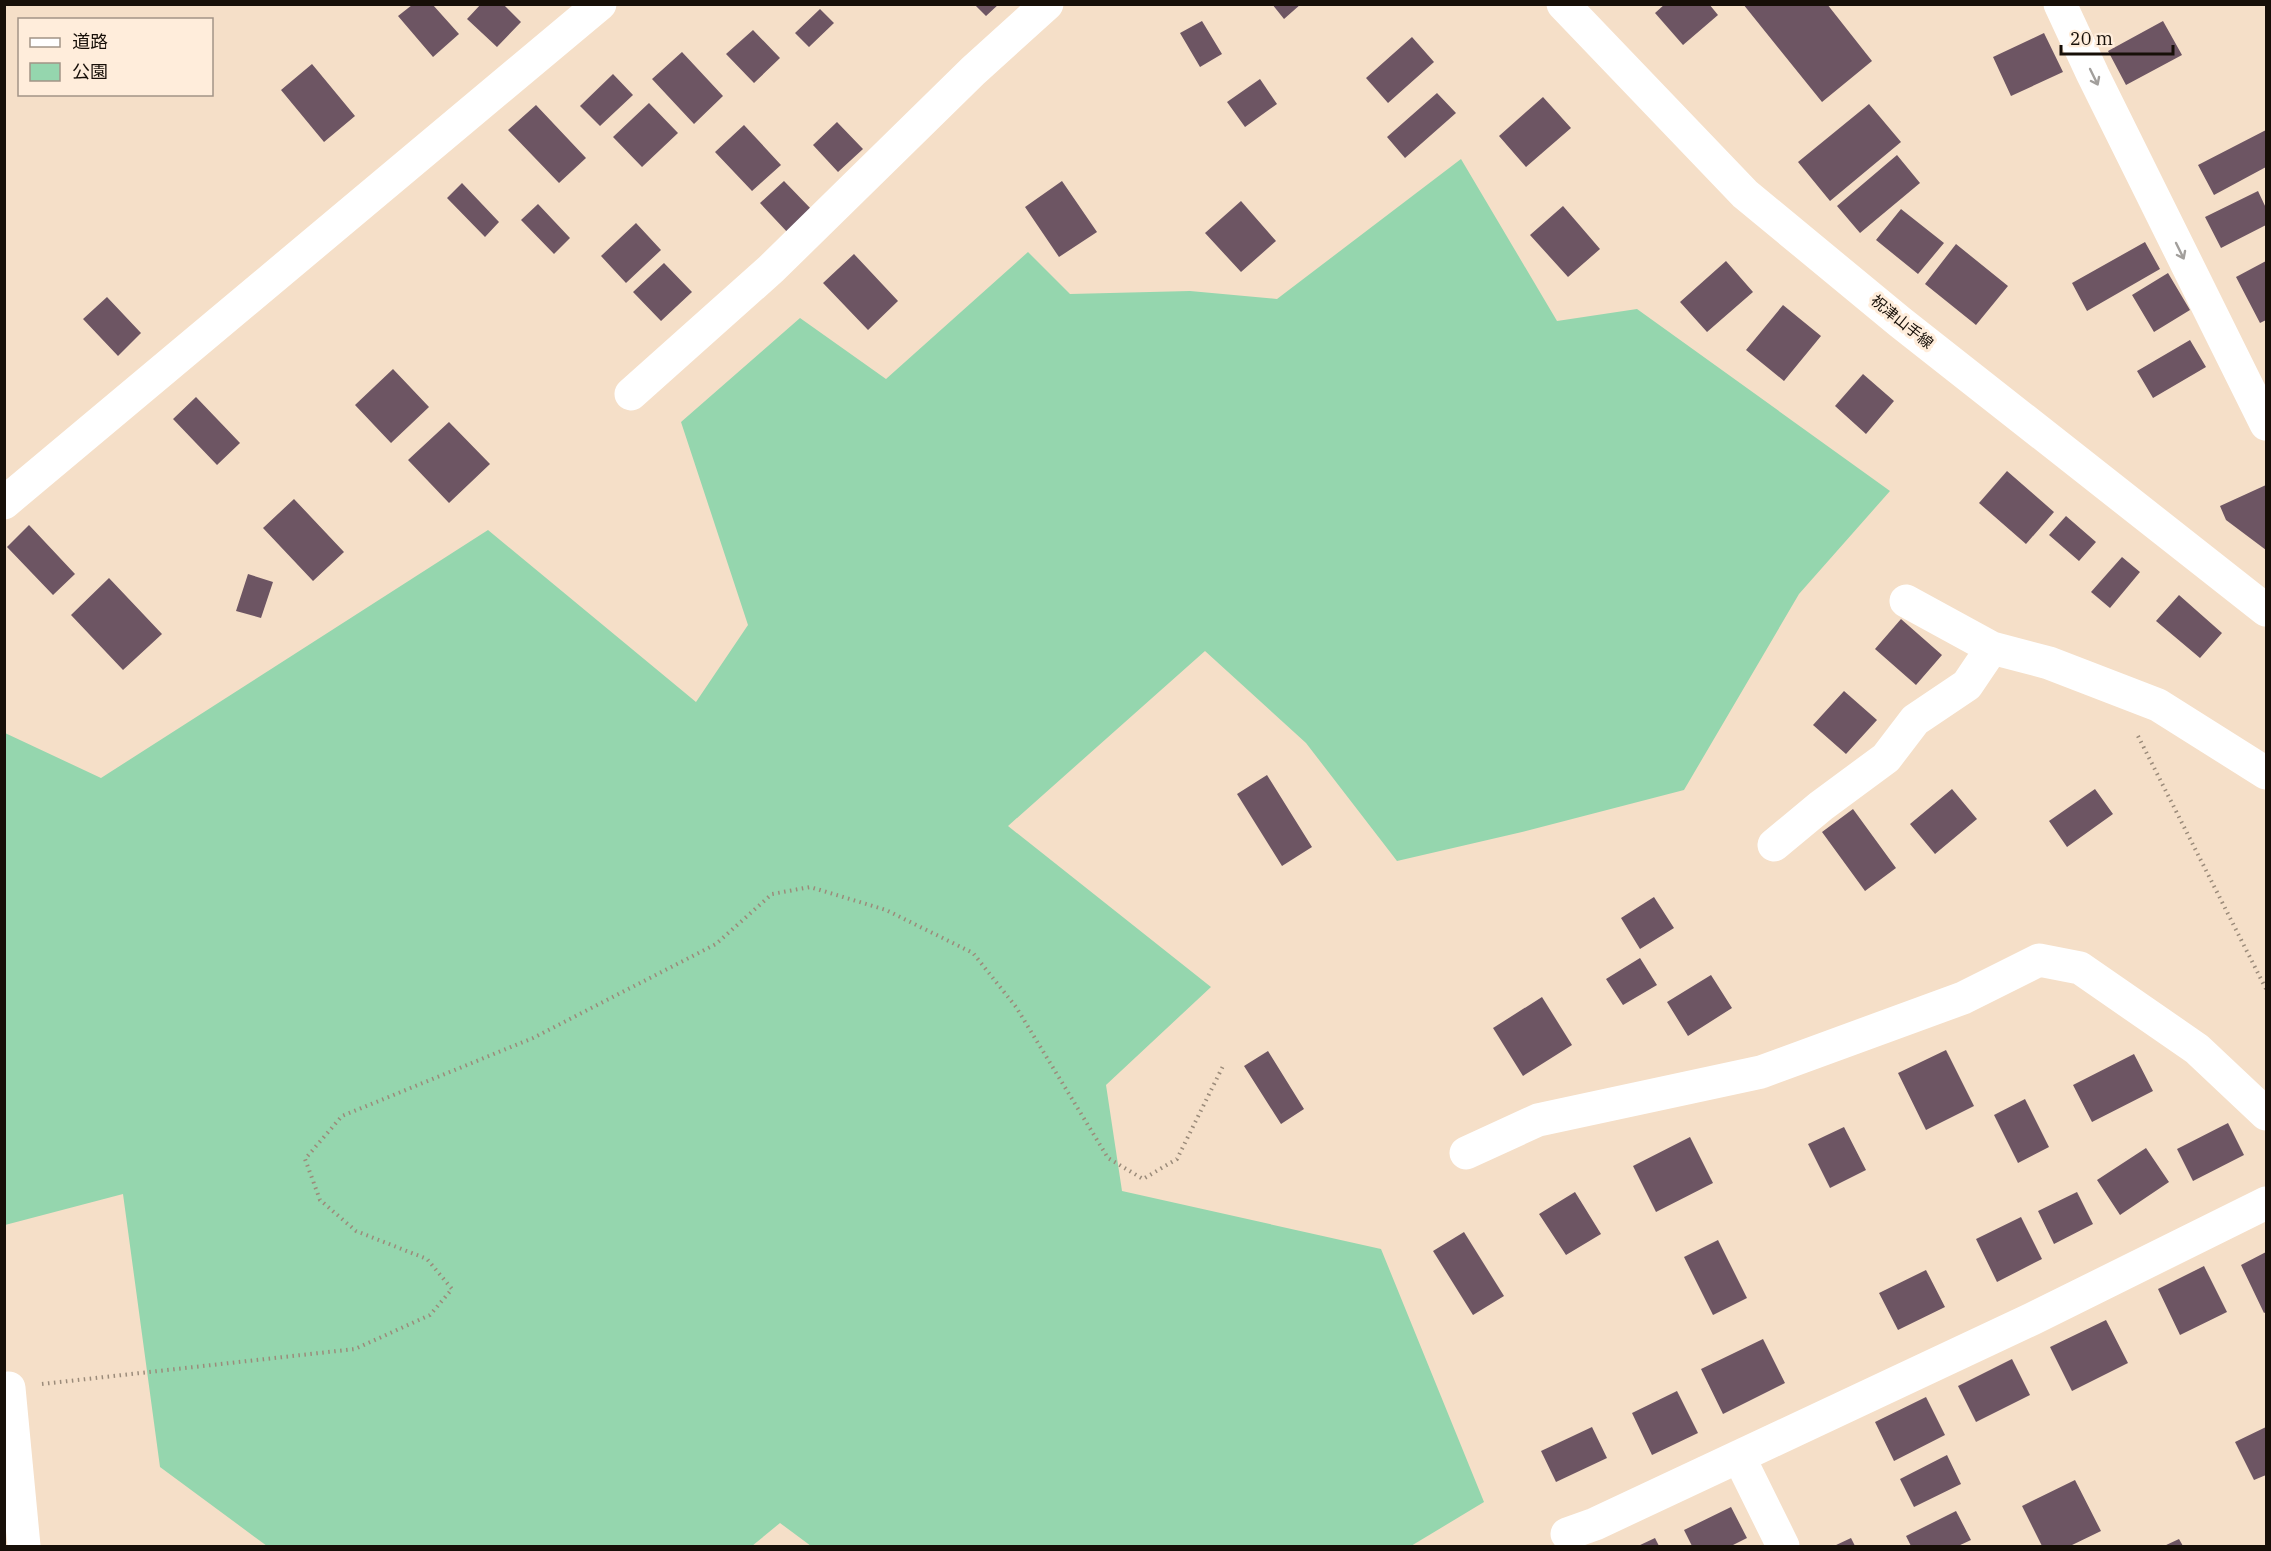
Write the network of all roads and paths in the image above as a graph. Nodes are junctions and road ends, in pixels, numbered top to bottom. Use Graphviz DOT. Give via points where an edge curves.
graph roads {
  1 [pos="600,4"];
  2 [pos="1047,4"];
  3 [pos="1563,4"];
  4 [pos="2060,4"];
  5 [pos="631,394"];
  6 [pos="2266,424"];
  7 [pos="4,503"];
  8 [pos="1906,601"];
  9 [pos="2266,610"];
  10 [pos="1992,648"];
  11 [pos="2118,690"];
  12 [pos="2266,772"];
  13 [pos="1774,844"];
  14 [pos="2266,989"];
  15 [pos="1224,1064"];
  16 [pos="2266,1114"];
  17 [pos="1466,1153"];
  18 [pos="2266,1203"];
  19 [pos="9,1388"];
  20 [pos="1739,1457"];
  21 [pos="1567,1534"];
  22 [pos="24,1546"];
  23 [pos="1783,1546"];
  1 -- 7 [label="street"];
  2 -- 5 [label="street" via="771,269"];
  3 -- 9 [label="street, 祝津山手線" via="1745,194 1900,322"];
  4 -- 6 [label="street, one-way"];
  8 -- 10 [label="street"];
  10 -- 11 [label="street" via="2049,663"];
  10 -- 13 [label="street" via="1967,685 1915,720 1886,758"];
  11 -- 12 [label="street" via="2158,705"];
  11 -- 14 [label="path" via="2121,707"];
  15 -- 19 [label="path" via="1177,1159 1143,1179 1108,1158 1016,1006 973,953 886,910 810,887 772,894 716,944 533,1038 342,1116 305,1159 320,1200 356,1231 427,1259 452,1289 430,1316 355,1349"];
  16 -- 17 [label="street" via="2198,1049 2080,968 2039,960 1962,998 1761,1072 1538,1120"];
  18 -- 20 [label="street"];
  19 -- 22 [label="street"];
  20 -- 21 [label="street"];
  20 -- 23 [label="street"];
}
